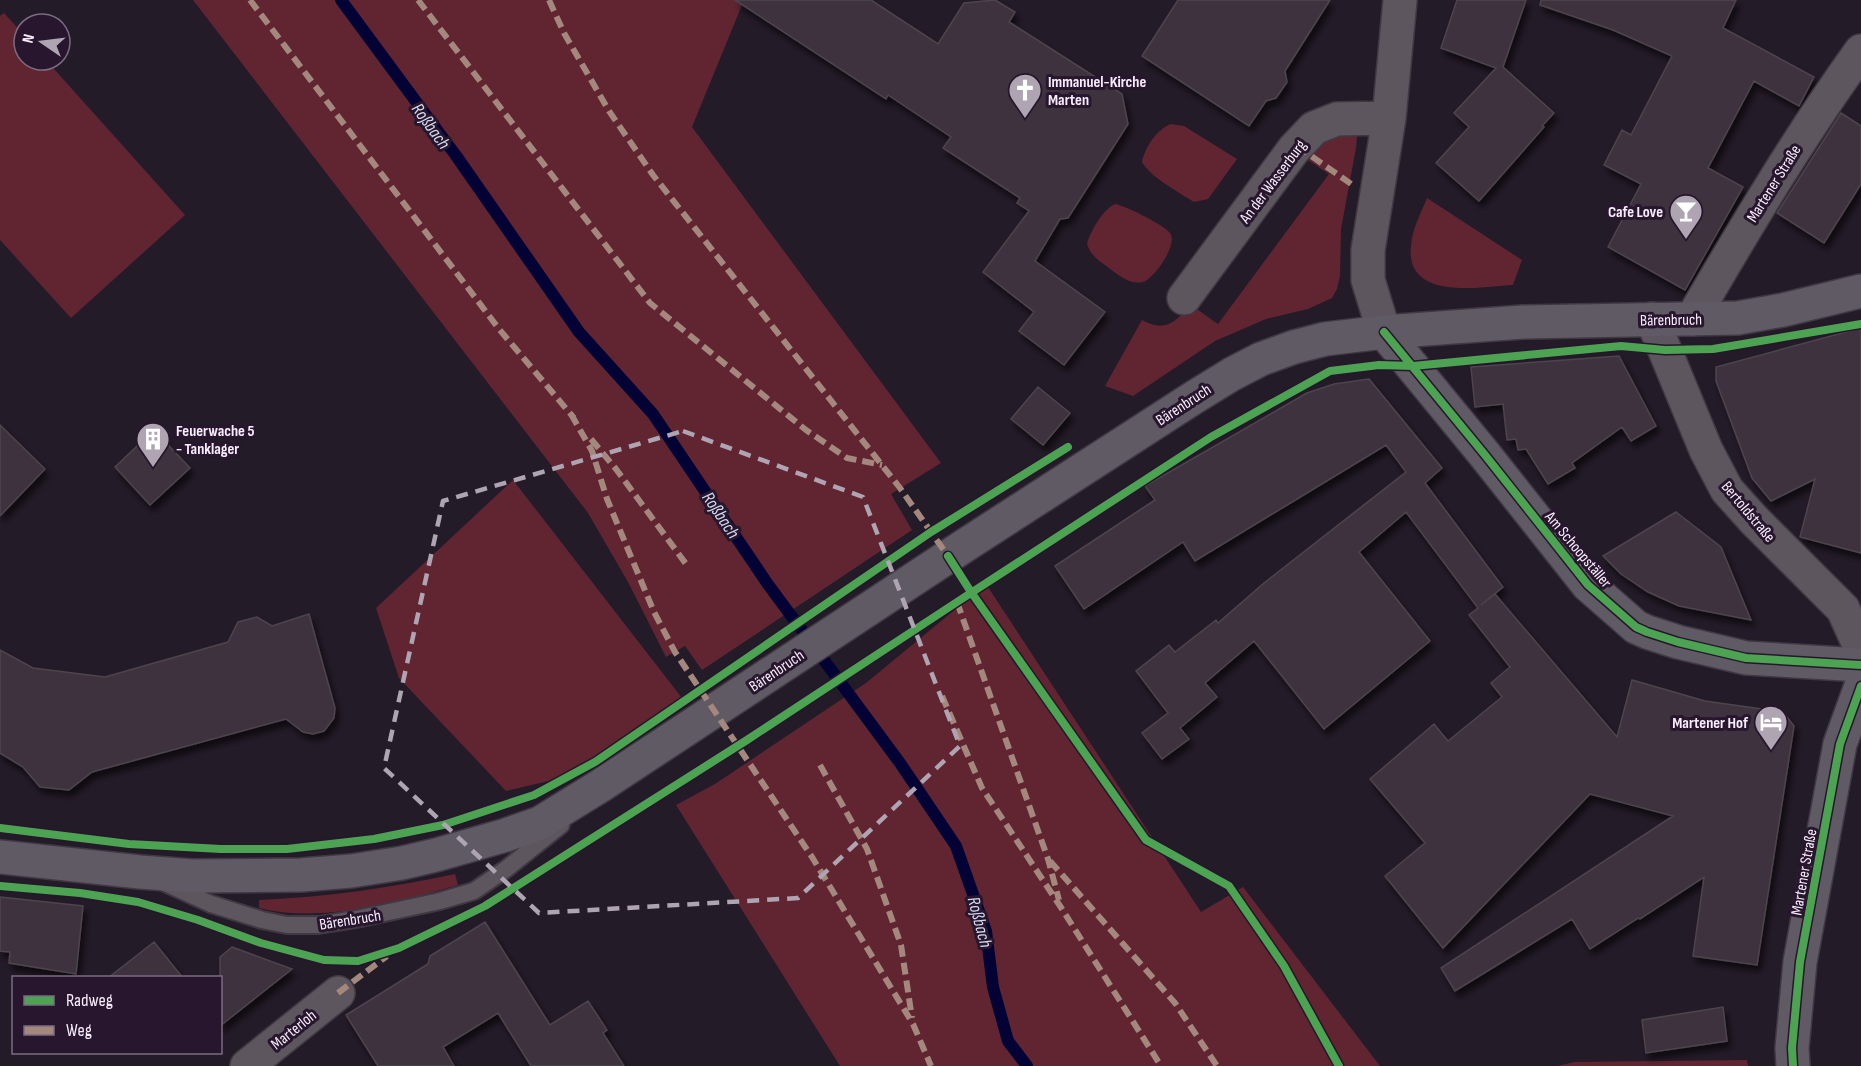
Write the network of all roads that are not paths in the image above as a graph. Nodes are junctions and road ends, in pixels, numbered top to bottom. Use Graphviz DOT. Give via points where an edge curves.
graph roads {
  1 [pos="1400,0"];
  2 [pos="1861,51"];
  3 [pos="1389,118"];
  4 [pos="1861,291"];
  5 [pos="1184,298"];
  6 [pos="1652,319"];
  7 [pos="1692,319"];
  8 [pos="1384,332"];
  9 [pos="1861,649"];
  10 [pos="1861,665"];
  11 [pos="1861,686"];
  12 [pos="600,786"];
  13 [pos="0,857"];
  14 [pos="140,872"];
  15 [pos="338,993"];
  16 [pos="247,1066"];
  17 [pos="1792,1066"];
  1 -- 3 [label="street"];
  2 -- 7 [label="street, Martener Straße" via="1821,106"];
  3 -- 5 [label="street, An der Wasserburg" via="1336,119 1314,128 1294,149"];
  3 -- 8 [label="street" via="1368,250 1368,280"];
  4 -- 7 [label="main road, Bärenbruch" via="1738,318"];
  6 -- 7 [label="main road, Bärenbruch"];
  6 -- 8 [label="main road, Bärenbruch" via="1523,322"];
  6 -- 9 [label="street, Bertoldstraße" via="1706,450 1728,490 1843,609"];
  8 -- 10 [label="main road, Am Schoopställer" via="1588,585 1636,627 1678,642 1746,658"];
  8 -- 12 [label="main road, Bärenbruch" via="1294,347 1232,374"];
  11 -- 17 [label="main road, Martener Straße" via="1840,744 1800,962"];
  12 -- 14 [label="main road, Bärenbruch" via="540,823 402,863 301,875 193,876"];
  12 -- 14 [label="lane, Bärenbruch" via="555,831 474,891 356,920 319,925 262,920 211,904"];
  13 -- 14 [label="main road, Bärenbruch"];
  15 -- 16 [label="street, Marterloh"];
}
